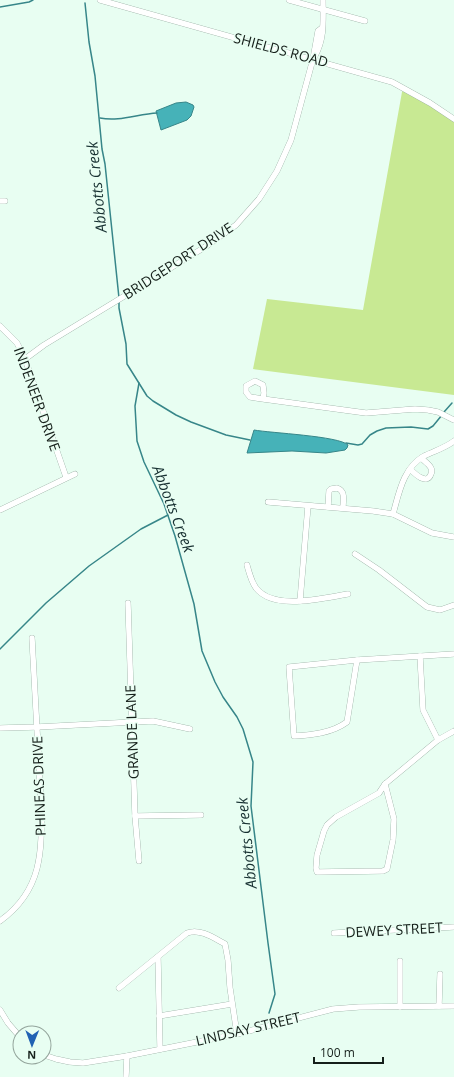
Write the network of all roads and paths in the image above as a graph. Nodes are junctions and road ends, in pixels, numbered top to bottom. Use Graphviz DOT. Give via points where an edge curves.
graph roads {
  1 [pos="100,0"];
  2 [pos="289,0"];
  3 [pos="323,0"];
  4 [pos="323,10"];
  5 [pos="366,21"];
  6 [pos="313,59"];
  7 [pos="454,119"];
  8 [pos="0,326"];
  9 [pos="25,359"];
  10 [pos="263,399"];
  11 [pos="454,420"];
  12 [pos="454,441"];
  13 [pos="421,458"];
  14 [pos="410,469"];
  15 [pos="75,474"];
  16 [pos="66,477"];
  17 [pos="268,502"];
  18 [pos="308,506"];
  19 [pos="328,507"];
  20 [pos="343,508"];
  21 [pos="0,510"];
  22 [pos="393,514"];
  23 [pos="454,537"];
  24 [pos="355,554"];
  25 [pos="247,565"];
  26 [pos="348,594"];
  27 [pos="300,600"];
  28 [pos="128,603"];
  29 [pos="454,604"];
  30 [pos="32,638"];
  31 [pos="454,654"];
  32 [pos="420,656"];
  33 [pos="357,660"];
  34 [pos="131,722"];
  35 [pos="37,727"];
  36 [pos="0,728"];
  37 [pos="190,729"];
  38 [pos="454,731"];
  39 [pos="438,740"];
  40 [pos="385,784"];
  41 [pos="201,815"];
  42 [pos="135,816"];
  43 [pos="138,861"];
  44 [pos="0,921"];
  45 [pos="454,927"];
  46 [pos="334,934"];
  47 [pos="158,957"];
  48 [pos="400,961"];
  49 [pos="440,974"];
  50 [pos="119,988"];
  51 [pos="232,1004"];
  52 [pos="440,1006"];
  53 [pos="454,1006"];
  54 [pos="400,1007"];
  55 [pos="0,1010"];
  56 [pos="159,1016"];
  57 [pos="12,1028"];
  58 [pos="237,1034"];
  59 [pos="160,1049"];
  60 [pos="127,1056"];
  61 [pos="52,1058"];
  62 [pos="126,1077"];
  1 -- 6 [label="street, SHIELDS ROAD"];
  2 -- 4 [label="street"];
  3 -- 4 [label="street, BRIDGEPORT DRIVE"];
  4 -- 5 [label="street"];
  4 -- 6 [label="street, BRIDGEPORT DRIVE" via="322,28 318,31"];
  6 -- 7 [label="street, SHIELDS ROAD" via="399,85"];
  6 -- 9 [label="street, BRIDGEPORT DRIVE" via="291,140 277,172 259,199 236,225"];
  8 -- 9 [label="street, INDENEER DRIVE" via="17,343"];
  9 -- 16 [label="street, INDENEER DRIVE"];
  10 -- 11 [label="street" via="366,413 428,410"];
  12 -- 13 [label="street"];
  13 -- 14 [label="street"];
  13 -- 14 [label="street" via="431,469 430,477 422,479"];
  14 -- 22 [label="street" via="403,481"];
  15 -- 16 [label="street"];
  16 -- 21 [label="street"];
  17 -- 18 [label="street"];
  18 -- 19 [label="street"];
  18 -- 27 [label="street"];
  19 -- 20 [label="street"];
  19 -- 20 [label="street" via="329,491 337,488 344,494"];
  20 -- 22 [label="street"];
  22 -- 23 [label="street" via="432,533"];
  24 -- 29 [label="street" via="375,566 427,607 440,610"];
  25 -- 27 [label="street" via="256,587 265,596 277,600"];
  26 -- 27 [label="street"];
  28 -- 34 [label="street, GRANDE LANE"];
  30 -- 35 [label="street, PHINEAS DRIVE"];
  31 -- 32 [label="street"];
  32 -- 33 [label="street"];
  32 -- 39 [label="street" via="423,710"];
  33 -- 33 [label="street" via="290,667 294,736 319,734 347,722"];
  34 -- 35 [label="street"];
  34 -- 37 [label="street" via="153,721"];
  34 -- 42 [label="street, GRANDE LANE"];
  35 -- 36 [label="street"];
  35 -- 44 [label="street, PHINEAS DRIVE" via="41,828 39,862 26,893"];
  38 -- 39 [label="street"];
  39 -- 40 [label="street"];
  40 -- 40 [label="street" via="379,793 327,825 318,855 318,872 387,869 394,819"];
  41 -- 42 [label="street"];
  42 -- 43 [label="street, GRANDE LANE"];
  45 -- 46 [label="street, DEWEY STREET"];
  47 -- 50 [label="street"];
  47 -- 51 [label="street" via="192,931 198,931 225,944"];
  47 -- 56 [label="street"];
  48 -- 54 [label="street"];
  49 -- 52 [label="street"];
  51 -- 56 [label="street"];
  51 -- 58 [label="street"];
  52 -- 53 [label="street, LINDSAY STREET"];
  52 -- 54 [label="street, LINDSAY STREET"];
  54 -- 58 [label="street, LINDSAY STREET" via="333,1009"];
  55 -- 57 [label="street"];
  56 -- 59 [label="street"];
  58 -- 59 [label="street, LINDSAY STREET"];
  59 -- 60 [label="street, LINDSAY STREET"];
  60 -- 61 [label="street, LINDSAY STREET" via="83,1063"];
  60 -- 62 [label="street"];
}
